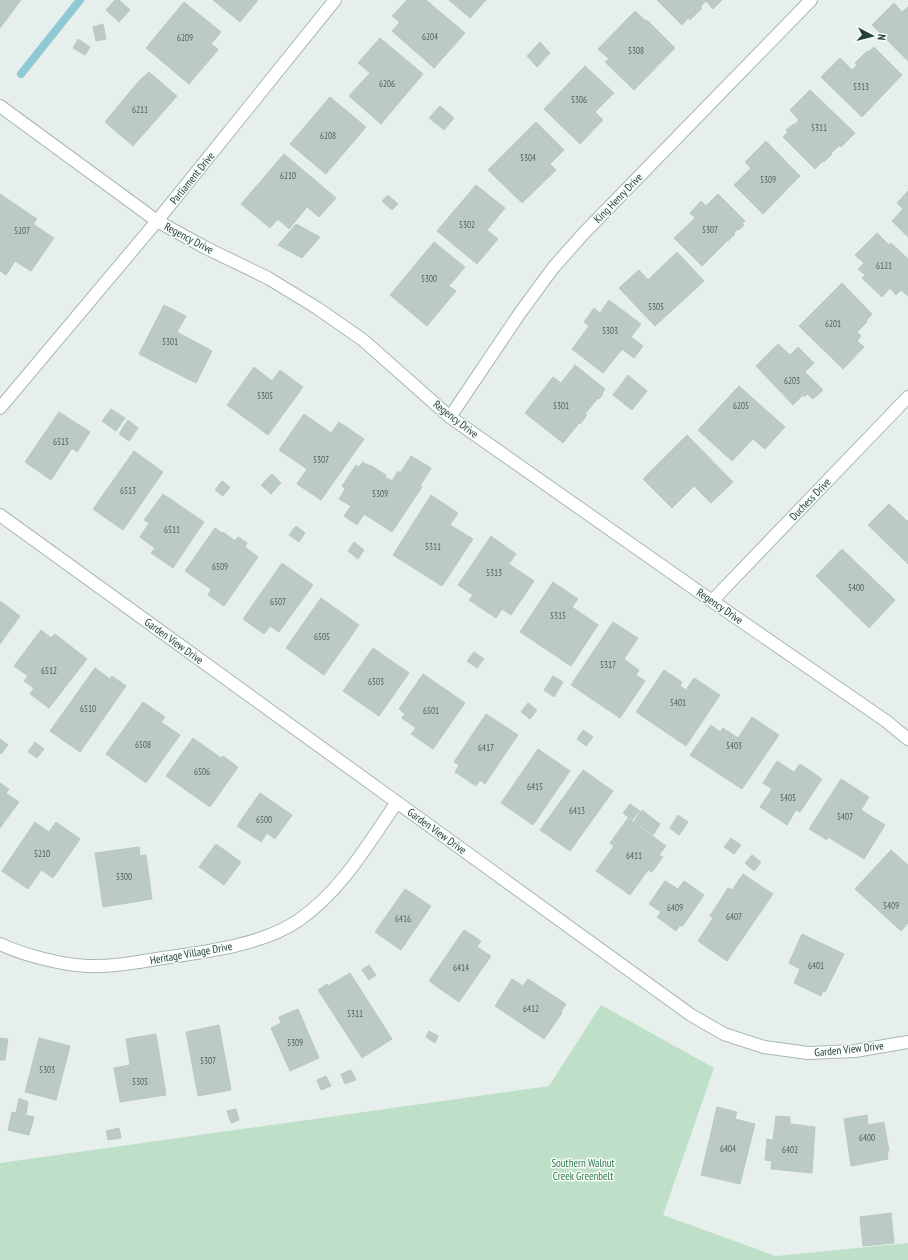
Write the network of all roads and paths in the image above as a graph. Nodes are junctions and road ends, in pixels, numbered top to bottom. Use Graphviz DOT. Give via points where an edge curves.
graph roads {
  1 [pos="335,0"];
  2 [pos="812,0"];
  3 [pos="0,106"];
  4 [pos="157,221"];
  5 [pos="908,397"];
  6 [pos="0,408"];
  7 [pos="450,417"];
  8 [pos="0,515"];
  9 [pos="712,601"];
  10 [pos="908,739"];
  11 [pos="397,802"];
  12 [pos="0,944"];
  13 [pos="908,1042"];
  1 -- 4 [label="street, Parliament Drive"];
  2 -- 7 [label="street, King Henry Drive" via="584,233 553,268"];
  3 -- 4 [label="street, Regency Drive"];
  4 -- 6 [label="street, Parliament Drive"];
  4 -- 7 [label="street, Regency Drive" via="268,278 317,308 363,340"];
  5 -- 9 [label="street, Duchess Drive"];
  7 -- 9 [label="street, Regency Drive"];
  8 -- 11 [label="street, Garden View Drive"];
  9 -- 10 [label="street, Regency Drive" via="886,721"];
  11 -- 12 [label="street, Heritage Village Drive" via="347,875 298,921 272,934 225,948 116,965 87,966 47,960 11,950"];
  11 -- 13 [label="street, Garden View Drive" via="691,1015 724,1034 764,1047 808,1053 855,1051"];
}
